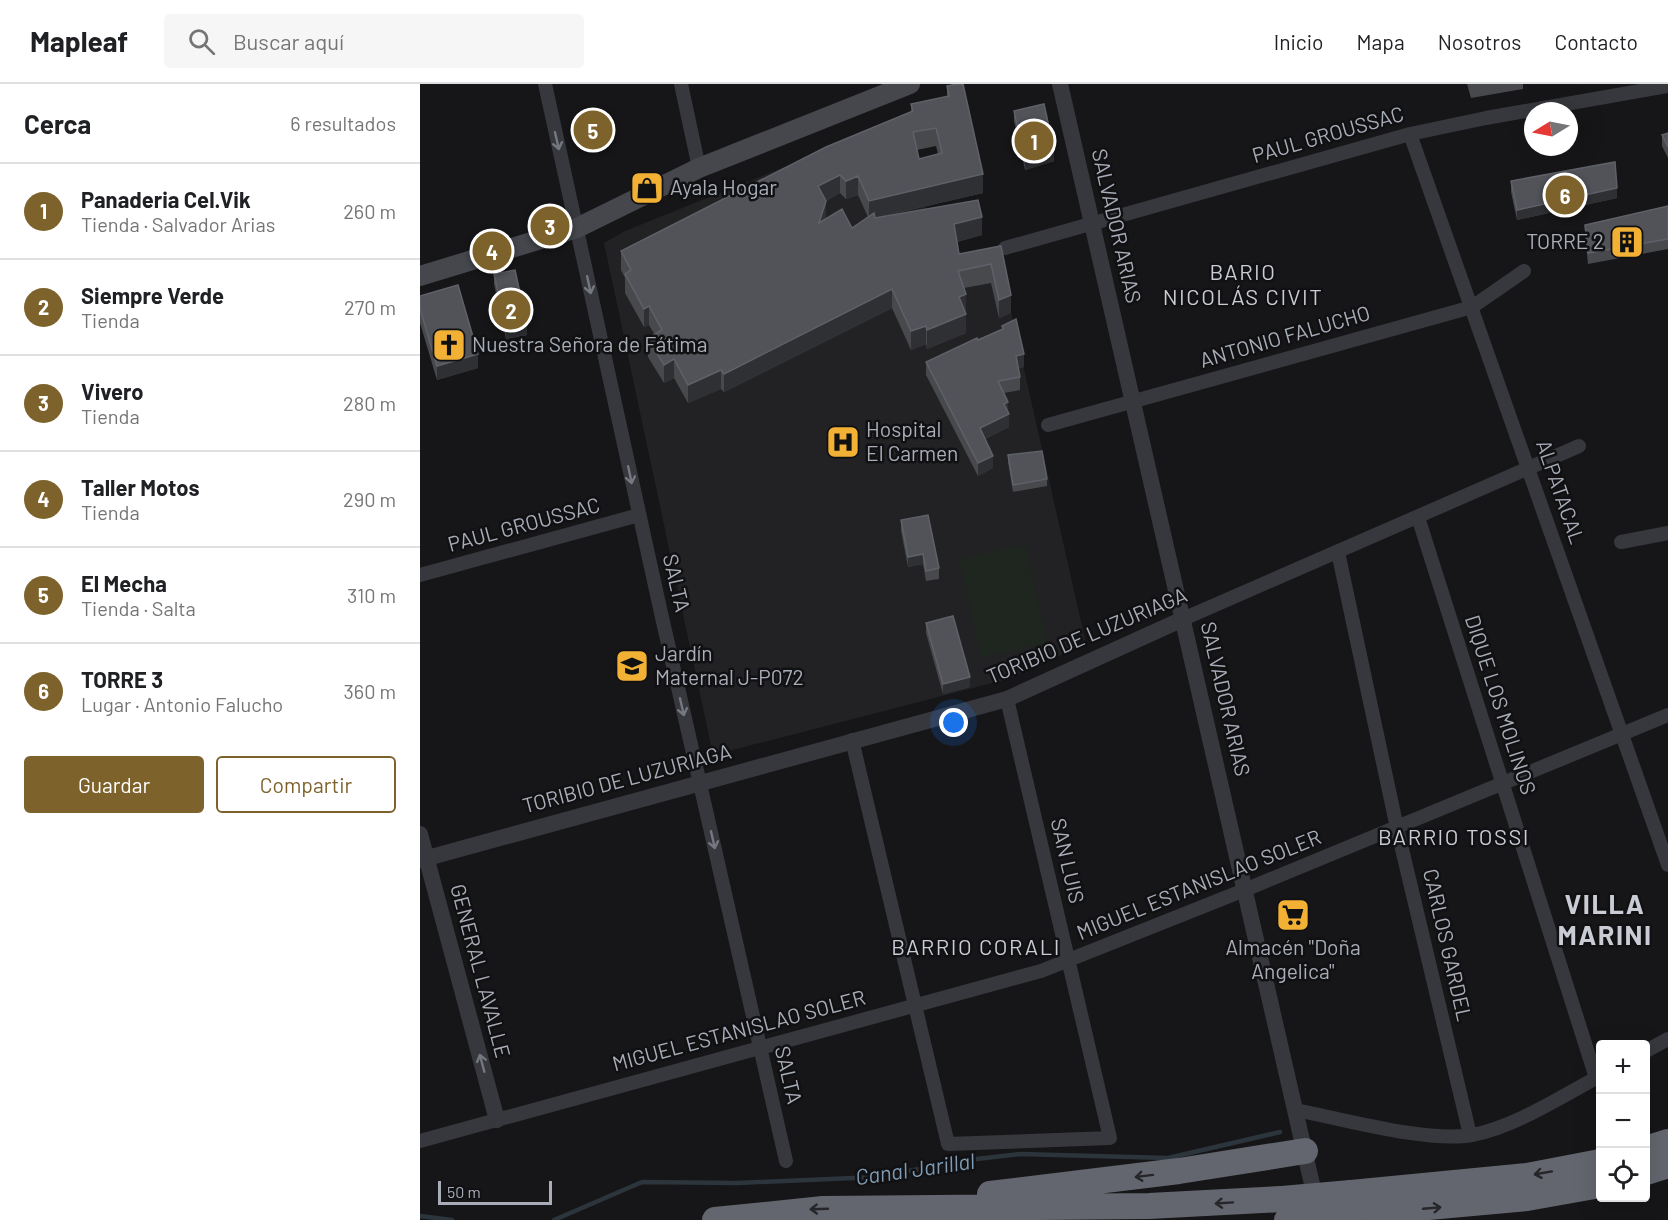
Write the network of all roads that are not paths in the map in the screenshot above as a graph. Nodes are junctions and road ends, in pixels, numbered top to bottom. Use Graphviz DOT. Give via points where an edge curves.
graph roads {
  1 [pos="544,84"];
  2 [pos="681,84"];
  3 [pos="910,84"];
  4 [pos="1060,84"];
  5 [pos="1668,86"];
  6 [pos="1410,134"];
  7 [pos="699,168"];
  8 [pos="1092,224"];
  9 [pos="577,228"];
  10 [pos="1005,248"];
  11 [pos="1524,271"];
  12 [pos="420,276"];
  13 [pos="1472,307"];
  14 [pos="1134,401"];
  15 [pos="1048,424"];
  16 [pos="1579,446"];
  17 [pos="1529,467"];
  18 [pos="639,515"];
  19 [pos="1418,517"];
  20 [pos="1668,533"];
  21 [pos="1621,542"];
  22 [pos="1338,552"];
  23 [pos="420,575"];
  24 [pos="1183,619"];
  25 [pos="1007,699"];
  26 [pos="1668,715"];
  27 [pos="1622,735"];
  28 [pos="852,740"];
  29 [pos="700,783"];
  30 [pos="1503,783"];
  31 [pos="1397,828"];
  32 [pos="420,834"];
  33 [pos="423,859"];
  34 [pos="1668,865"];
  35 [pos="1247,889"];
  36 [pos="1069,961"];
  37 [pos="915,1004"];
  38 [pos="1668,1039"];
  39 [pos="760,1047"];
  40 [pos="1650,1049"];
  41 [pos="1596,1071"];
  42 [pos="1596,1078"];
  43 [pos="1296,1110"];
  44 [pos="497,1120"];
  45 [pos="1470,1136"];
  46 [pos="420,1141"];
  47 [pos="1668,1142"];
  48 [pos="1649,1148"];
  49 [pos="1305,1151"];
  50 [pos="786,1161"];
  51 [pos="1596,1163"];
  52 [pos="1668,1165"];
  53 [pos="1650,1171"];
  54 [pos="1668,1176"];
  55 [pos="1650,1179"];
  56 [pos="1596,1186"];
  57 [pos="1352,1204"];
  58 [pos="858,1208"];
  59 [pos="1285,1209"];
  60 [pos="716,1220"];
  61 [pos="1320,1220"];
  1 -- 9 [label="street, SALTA, one-way"];
  2 -- 7 [label="street"];
  3 -- 7 [label="main road"];
  4 -- 8 [label="street, SALVADOR ARIAS"];
  5 -- 6 [label="street, PAUL GROUSSAC"];
  6 -- 8 [label="street, PAUL GROUSSAC"];
  6 -- 13 [label="street, ALPATACAL"];
  7 -- 9 [label="main road"];
  8 -- 10 [label="street, PAUL GROUSSAC"];
  8 -- 14 [label="street, SALVADOR ARIAS"];
  9 -- 12 [label="main road"];
  9 -- 18 [label="street, SALTA, one-way"];
  11 -- 13 [label="street, ANTONIO FALUCHO"];
  13 -- 14 [label="street, ANTONIO FALUCHO"];
  13 -- 17 [label="street, ALPATACAL"];
  14 -- 15 [label="street, ANTONIO FALUCHO"];
  14 -- 24 [label="street, SALVADOR ARIAS"];
  16 -- 17 [label="street, TORIBIO DE LUZURIAGA"];
  17 -- 19 [label="street, TORIBIO DE LUZURIAGA"];
  17 -- 27 [label="street, ALPATACAL"];
  18 -- 23 [label="street, PAUL GROUSSAC"];
  18 -- 29 [label="street, SALTA, one-way"];
  19 -- 22 [label="street, TORIBIO DE LUZURIAGA"];
  19 -- 30 [label="street, DIQUE LOS MOLINOS"];
  20 -- 21 [label="street"];
  22 -- 24 [label="street, TORIBIO DE LUZURIAGA"];
  22 -- 31 [label="street, CARLOS GARDEL"];
  24 -- 25 [label="street, TORIBIO DE LUZURIAGA"];
  24 -- 35 [label="street, SALVADOR ARIAS"];
  25 -- 28 [label="street, TORIBIO DE LUZURIAGA"];
  25 -- 36 [label="street, SAN LUIS"];
  26 -- 27 [label="street, MIGUEL ESTANISLAO SOLER"];
  27 -- 30 [label="street, MIGUEL ESTANISLAO SOLER"];
  27 -- 34 [label="street, ALPATACAL"];
  28 -- 29 [label="street, TORIBIO DE LUZURIAGA"];
  28 -- 37 [label="street"];
  29 -- 33 [label="street, TORIBIO DE LUZURIAGA"];
  29 -- 39 [label="street, SALTA, one-way"];
  30 -- 31 [label="street, MIGUEL ESTANISLAO SOLER"];
  30 -- 41 [label="street, DIQUE LOS MOLINOS"];
  31 -- 35 [label="street, MIGUEL ESTANISLAO SOLER"];
  31 -- 45 [label="street, CARLOS GARDEL"];
  32 -- 33 [label="street, GENERAL LAVALLE"];
  44 -- 33 [label="street, GENERAL LAVALLE, one-way"];
  35 -- 36 [label="street, MIGUEL ESTANISLAO SOLER"];
  35 -- 43 [label="street, SALVADOR ARIAS"];
  36 -- 37 [label="street, MIGUEL ESTANISLAO SOLER"];
  36 -- 37 [label="street, SAN LUIS" via="1110,1138 948,1144"];
  37 -- 39 [label="street, MIGUEL ESTANISLAO SOLER"];
  38 -- 40 [label="street"];
  39 -- 44 [label="street, MIGUEL ESTANISLAO SOLER"];
  39 -- 50 [label="street, SALTA"];
  42 -- 45 [label="street" via="1498,1128"];
  43 -- 45 [label="street" via="1434,1136"];
  43 -- 49 [label="street, SALVADOR ARIAS"];
  44 -- 46 [label="street, MIGUEL ESTANISLAO SOLER"];
  47 -- 48 [label="highway"];
  49 -- 58 [label="highway, one-way" via="1179,1172"];
  49 -- 61 [label="street, SALVADOR ARIAS"];
  51 -- 57 [label="highway, one-way"];
  52 -- 53 [label="highway"];
  54 -- 55 [label="highway"];
  57 -- 56 [label="highway, one-way" via="1527,1198"];
  57 -- 59 [label="highway, bridge"];
  59 -- 58 [label="highway, one-way"];
  58 -- 60 [label="highway, one-way" via="806,1209"];
}
